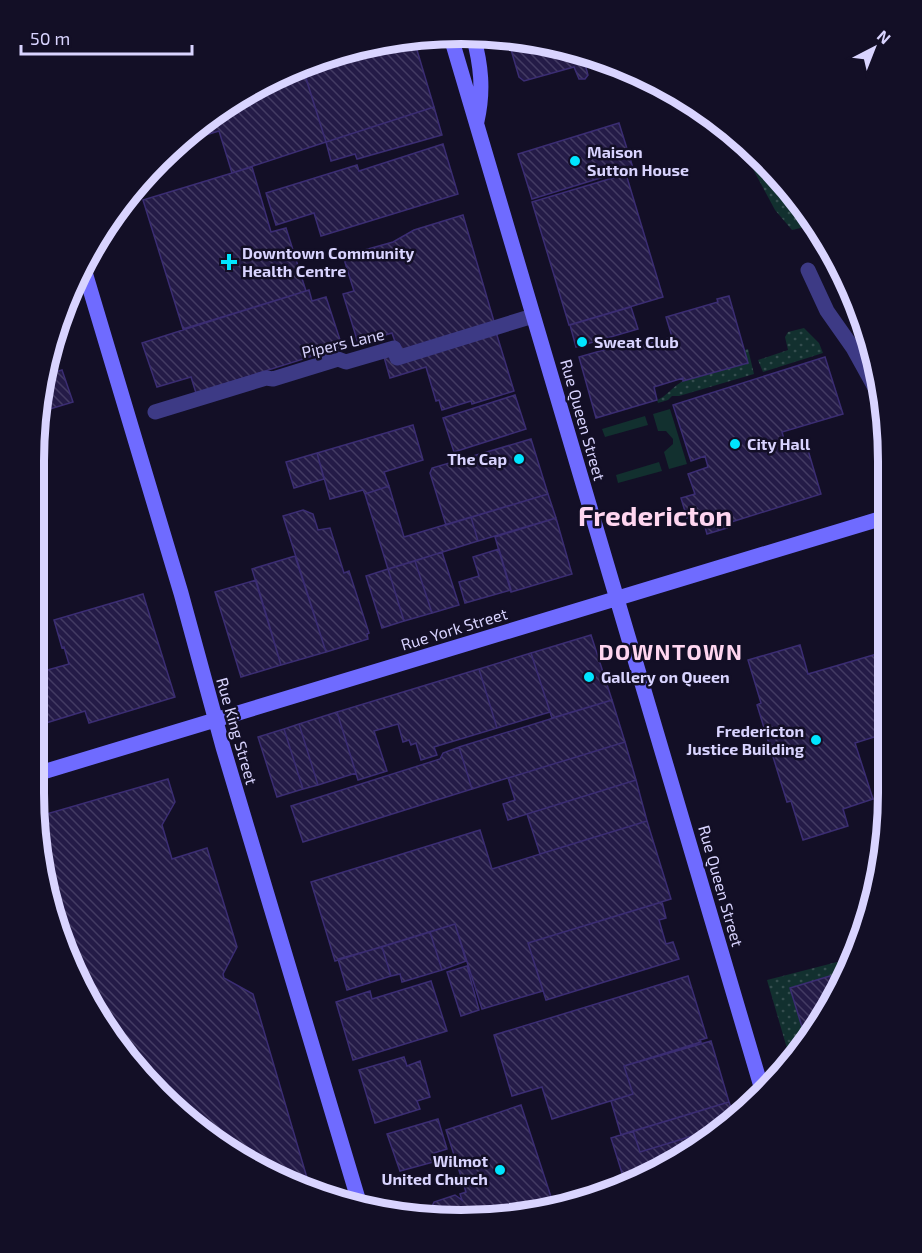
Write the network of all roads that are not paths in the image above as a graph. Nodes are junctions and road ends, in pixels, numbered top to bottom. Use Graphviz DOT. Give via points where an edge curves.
graph roads {
  1 [pos="453,44"];
  2 [pos="475,44"];
  3 [pos="476,123"];
  4 [pos="808,270"];
  5 [pos="86,277"];
  6 [pos="534,316"];
  7 [pos="870,378"];
  8 [pos="155,412"];
  9 [pos="878,519"];
  10 [pos="617,598"];
  11 [pos="215,720"];
  12 [pos="44,772"];
  13 [pos="760,1083"];
  14 [pos="357,1196"];
  1 -- 3 [label="main road, Rue Queen Street"];
  2 -- 3 [label="main road" via="481,101"];
  3 -- 6 [label="main road, Rue Queen Street"];
  4 -- 7 [label="street" via="827,310"];
  5 -- 11 [label="main road, Rue King Street"];
  6 -- 8 [label="street, Pipers Lane" via="397,358 393,348 346,362 338,359"];
  6 -- 10 [label="main road, Rue Queen Street"];
  9 -- 10 [label="main road, Rue York Street"];
  10 -- 11 [label="main road, Rue York Street"];
  10 -- 13 [label="main road, Rue Queen Street"];
  11 -- 12 [label="main road, Rue York Street"];
  11 -- 14 [label="main road, Rue King Street"];
}
